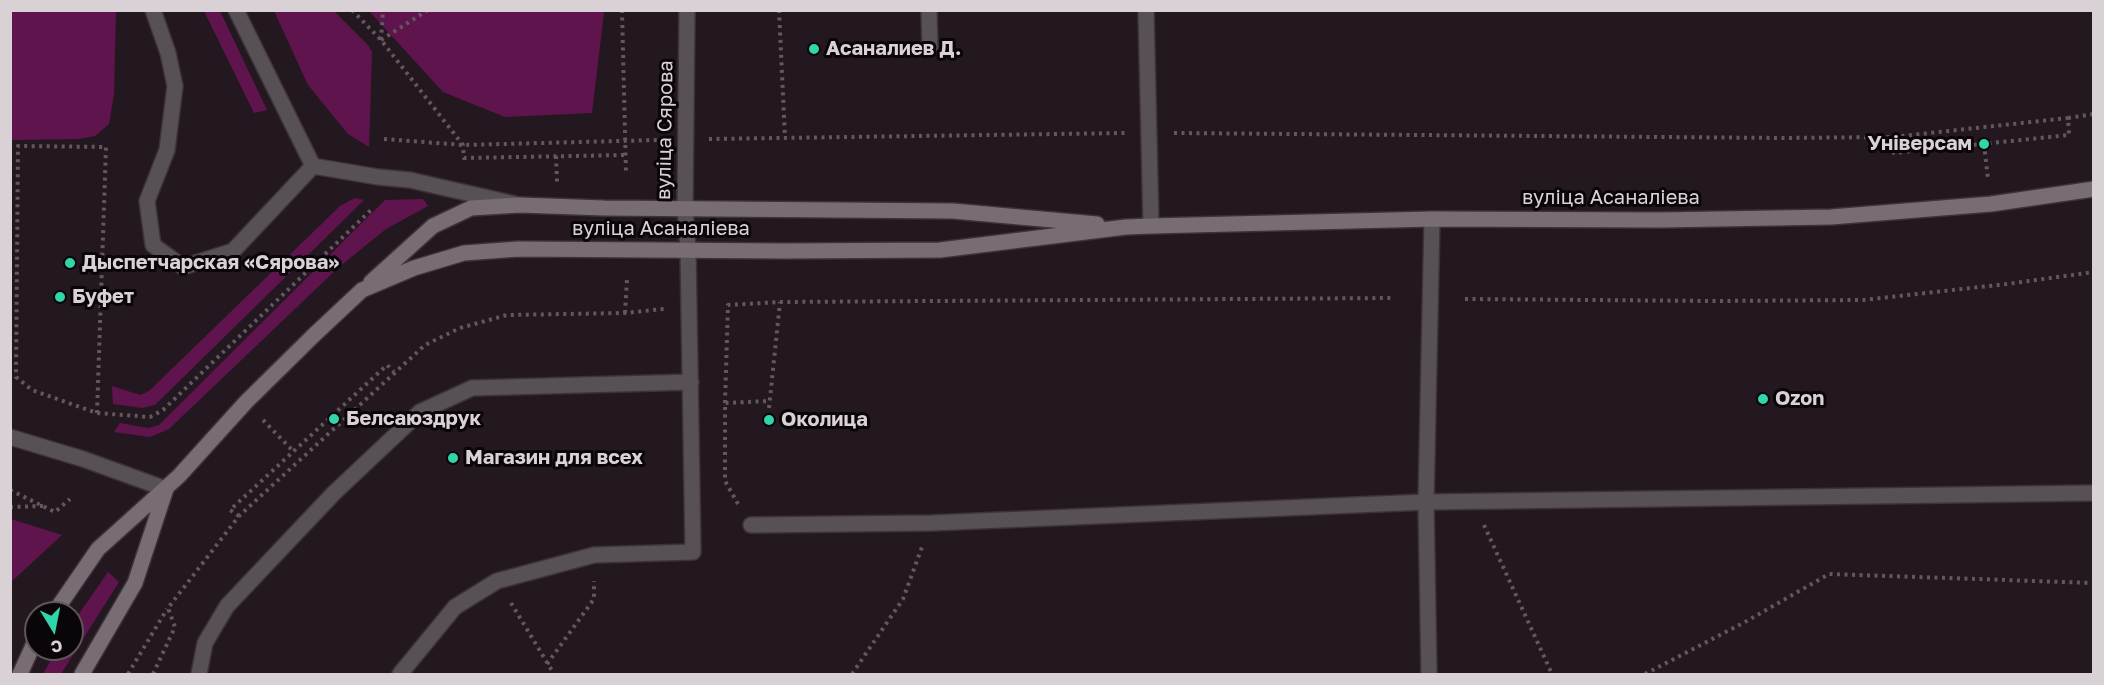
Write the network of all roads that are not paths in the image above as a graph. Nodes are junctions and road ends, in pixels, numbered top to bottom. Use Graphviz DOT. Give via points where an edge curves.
graph roads {
  1 [pos="153,10"];
  2 [pos="236,10"];
  3 [pos="687,10"];
  4 [pos="929,10"];
  5 [pos="1146,10"];
  6 [pos="930,48"];
  7 [pos="313,166"];
  8 [pos="2094,189"];
  9 [pos="520,205"];
  10 [pos="685,208"];
  11 [pos="1432,219"];
  12 [pos="1151,226"];
  13 [pos="1126,227"];
  14 [pos="688,249"];
  15 [pos="362,290"];
  16 [pos="691,382"];
  17 [pos="10,437"];
  18 [pos="166,489"];
  19 [pos="2094,493"];
  20 [pos="1426,502"];
  21 [pos="751,525"];
  22 [pos="62,601"];
  23 [pos="26,661"];
  24 [pos="20,675"];
  25 [pos="82,675"];
  26 [pos="199,675"];
  27 [pos="400,675"];
  28 [pos="1429,675"];
  1 -- 7 [label="street" via="175,86 167,150 147,201 153,245 183,267 233,251"];
  2 -- 7 [label="street"];
  3 -- 10 [label="street, вуліца Сярова"];
  4 -- 6 [label="street"];
  5 -- 12 [label="street"];
  7 -- 9 [label="street" via="410,180"];
  8 -- 11 [label="main road, вуліца Асаналіева" via="1991,204 1831,217"];
  9 -- 10 [label="main road, вуліца Асаналіева"];
  9 -- 15 [label="main road, вуліца Асаналіева" via="471,208 433,226"];
  10 -- 13 [label="main road, вуліца Асаналіева" via="953,211"];
  10 -- 14 [label="street, вуліца Сярова"];
  11 -- 12 [label="main road, вуліца Асаналіева"];
  11 -- 20 [label="street"];
  12 -- 13 [label="main road, вуліца Асаналіева"];
  13 -- 14 [label="main road, вуліца Асаналіева" via="940,250"];
  14 -- 15 [label="main road, вуліца Асаналіева" via="518,249 464,253"];
  14 -- 16 [label="street, вуліца Сярова"];
  15 -- 18 [label="main road, вуліца Асаналіева" via="246,402"];
  16 -- 26 [label="street" via="472,388 420,412 334,493 227,606 205,643"];
  16 -- 27 [label="street, вуліца Сярова" via="693,552 594,555 497,581 455,607"];
  17 -- 18 [label="street"];
  18 -- 22 [label="main road, вуліца Асаналіева" via="98,549"];
  18 -- 25 [label="main road" via="135,583"];
  19 -- 20 [label="street"];
  20 -- 21 [label="street" via="931,523"];
  20 -- 28 [label="street"];
  23 -- 24 [label="main road"];
}
